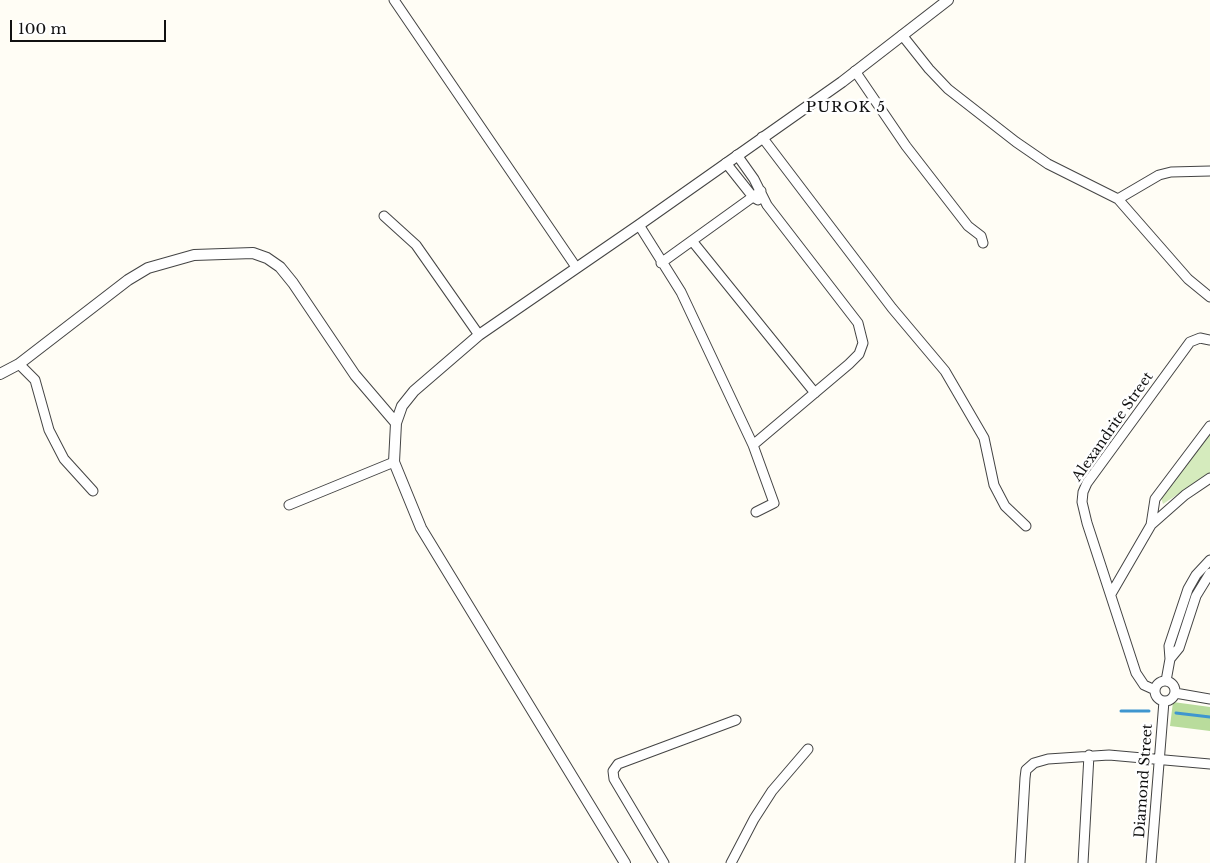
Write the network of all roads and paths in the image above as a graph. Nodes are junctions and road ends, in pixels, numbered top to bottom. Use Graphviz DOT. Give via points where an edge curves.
graph roads {
  1 [pos="394,0"];
  2 [pos="948,0"];
  3 [pos="902,35"];
  4 [pos="855,71"];
  5 [pos="762,137"];
  6 [pos="737,155"];
  7 [pos="726,163"];
  8 [pos="1210,171"];
  9 [pos="761,191"];
  10 [pos="753,197"];
  11 [pos="1118,199"];
  12 [pos="767,205"];
  13 [pos="384,216"];
  14 [pos="639,225"];
  15 [pos="693,242"];
  16 [pos="983,243"];
  17 [pos="661,263"];
  18 [pos="576,268"];
  19 [pos="1210,297"];
  20 [pos="479,334"];
  21 [pos="1210,340"];
  22 [pos="19,364"];
  23 [pos="0,374"];
  24 [pos="815,393"];
  25 [pos="396,423"];
  26 [pos="1210,426"];
  27 [pos="753,445"];
  28 [pos="394,462"];
  29 [pos="1210,478"];
  30 [pos="93,491"];
  31 [pos="289,505"];
  32 [pos="756,512"];
  33 [pos="1151,525"];
  34 [pos="1026,526"];
  35 [pos="1210,560"];
  36 [pos="1210,574"];
  37 [pos="1111,594"];
  38 [pos="1170,659"];
  39 [pos="1166,681"];
  40 [pos="1155,690"];
  41 [pos="1175,693"];
  42 [pos="1210,699"];
  43 [pos="1164,701"];
  44 [pos="736,720"];
  45 [pos="808,749"];
  46 [pos="1089,756"];
  47 [pos="1159,759"];
  48 [pos="1210,764"];
  49 [pos="625,863"];
  50 [pos="664,863"];
  51 [pos="731,863"];
  52 [pos="1020,863"];
  53 [pos="1083,863"];
  54 [pos="1151,863"];
  1 -- 18 [label="street"];
  2 -- 3 [label="street"];
  3 -- 4 [label="street"];
  3 -- 11 [label="street" via="948,89 1016,142 1048,164"];
  4 -- 5 [label="street"];
  4 -- 16 [label="street" via="906,146"];
  5 -- 6 [label="street"];
  5 -- 34 [label="street" via="944,371 984,438 994,485 1005,506"];
  6 -- 7 [label="street"];
  6 -- 9 [label="street"];
  7 -- 10 [label="street"];
  7 -- 14 [label="street"];
  8 -- 11 [label="street" via="1159,175"];
  9 -- 10 [label="street"];
  9 -- 12 [label="street"];
  10 -- 12 [label="street"];
  10 -- 15 [label="street"];
  11 -- 19 [label="street" via="1188,279"];
  12 -- 24 [label="street" via="858,323 861,332 863,343 859,354"];
  13 -- 20 [label="street" via="416,245"];
  14 -- 17 [label="street"];
  14 -- 18 [label="street"];
  15 -- 17 [label="street"];
  15 -- 24 [label="street"];
  17 -- 27 [label="street" via="680,292"];
  18 -- 20 [label="street"];
  20 -- 25 [label="street" via="414,391 402,406"];
  21 -- 37 [label="street, Alexandrite Street" via="1200,338 1190,342 1087,482 1083,492 1082,502"];
  22 -- 23 [label="street"];
  22 -- 25 [label="street" via="148,268 194,255 253,253 280,267 355,376"];
  22 -- 30 [label="street" via="35,380 49,430 64,460"];
  24 -- 27 [label="street"];
  25 -- 28 [label="street"];
  26 -- 33 [label="street" via="1155,499"];
  27 -- 32 [label="street" via="774,503"];
  28 -- 31 [label="street"];
  28 -- 49 [label="street" via="412,508 434,550"];
  29 -- 33 [label="street"];
  33 -- 37 [label="street"];
  35 -- 38 [label="street" via="1188,589 1169,646"];
  36 -- 38 [label="street" via="1196,596 1178,648"];
  37 -- 40 [label="street, Alexandrite Street" via="1136,673 1144,685"];
  38 -- 39 [label="street"];
  39 -- 40 [label="street" via="1158,684"];
  39 -- 41 [label="street" via="1174,686"];
  40 -- 43 [label="street" via="1158,699"];
  41 -- 42 [label="street"];
  41 -- 43 [label="street"];
  43 -- 47 [label="street, Diamond Street"];
  44 -- 50 [label="street" via="614,767 614,779"];
  45 -- 51 [label="street" via="772,791"];
  46 -- 47 [label="street"];
  46 -- 52 [label="street" via="1040,761 1026,770"];
  46 -- 53 [label="street"];
  47 -- 48 [label="street"];
  47 -- 54 [label="street, Diamond Street"];
}
